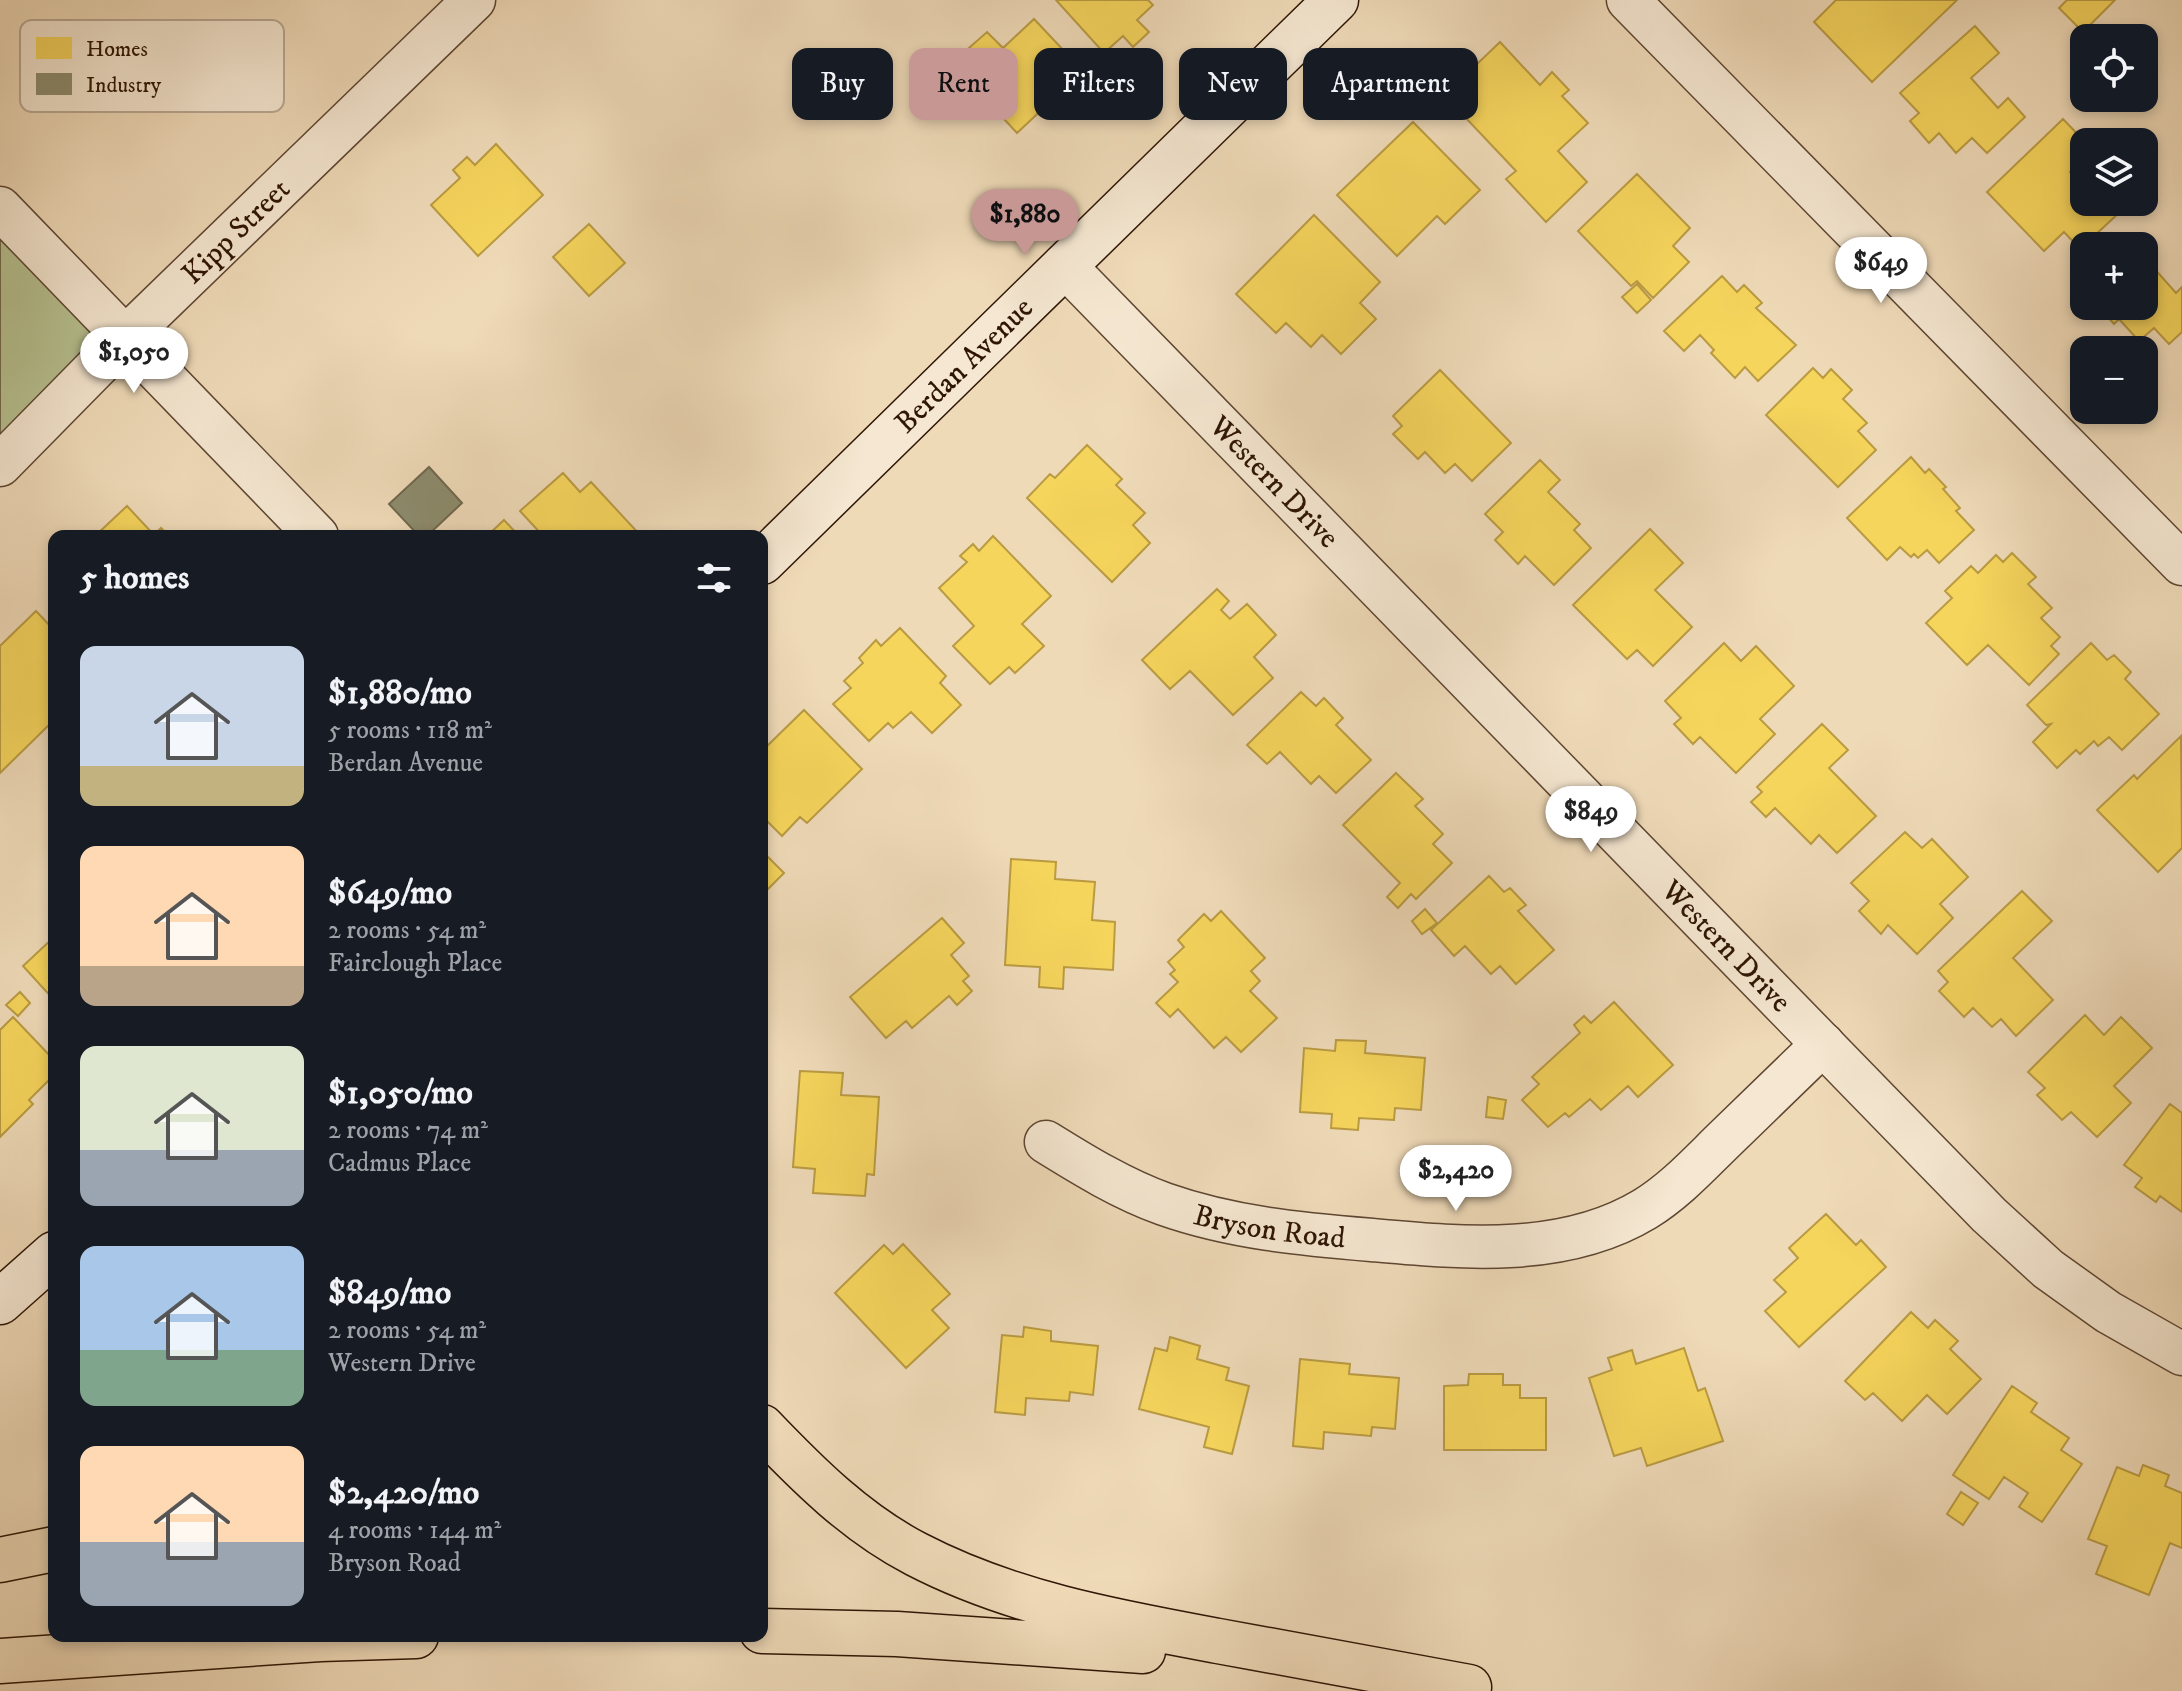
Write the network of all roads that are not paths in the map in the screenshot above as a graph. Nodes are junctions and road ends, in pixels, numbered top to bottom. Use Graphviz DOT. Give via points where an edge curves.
graph roads {
  1 [pos="474,0"];
  2 [pos="1336,0"];
  3 [pos="1628,0"];
  4 [pos="0,208"];
  5 [pos="1064,265"];
  6 [pos="125,338"];
  7 [pos="0,465"];
  8 [pos="311,530"];
  9 [pos="768,556"];
  10 [pos="2182,564"];
  11 [pos="1823,1044"];
  12 [pos="1046,1142"];
  13 [pos="48,1259"];
  14 [pos="0,1302"];
  15 [pos="2182,1354"];
  16 [pos="768,1433"];
  17 [pos="48,1550"];
  18 [pos="0,1560"];
  19 [pos="768,1631"];
  20 [pos="276,1642"];
  21 [pos="0,1661"];
  22 [pos="1481,1689"];
  1 -- 6 [label="street, Kipp Street"];
  2 -- 5 [label="street, Berdan Avenue"];
  3 -- 10 [label="street"];
  4 -- 6 [label="street"];
  5 -- 9 [label="street, Berdan Avenue"];
  5 -- 11 [label="street, Western Drive"];
  6 -- 7 [label="street, Kipp Street"];
  6 -- 8 [label="street"];
  11 -- 12 [label="street, Bryson Road" via="1686,1177 1644,1209 1552,1242 1438,1246 1222,1222 1161,1203"];
  11 -- 15 [label="street, Western Drive" via="2048,1269 2108,1312"];
  13 -- 14 [label="street"];
  16 -- 22 [label="highway" via="861,1519 915,1554 983,1583 1051,1607 1123,1623"];
  17 -- 18 [label="highway"];
  19 -- 22 [label="highway" via="1078,1645 1281,1663"];
  20 -- 21 [label="highway"];
}
